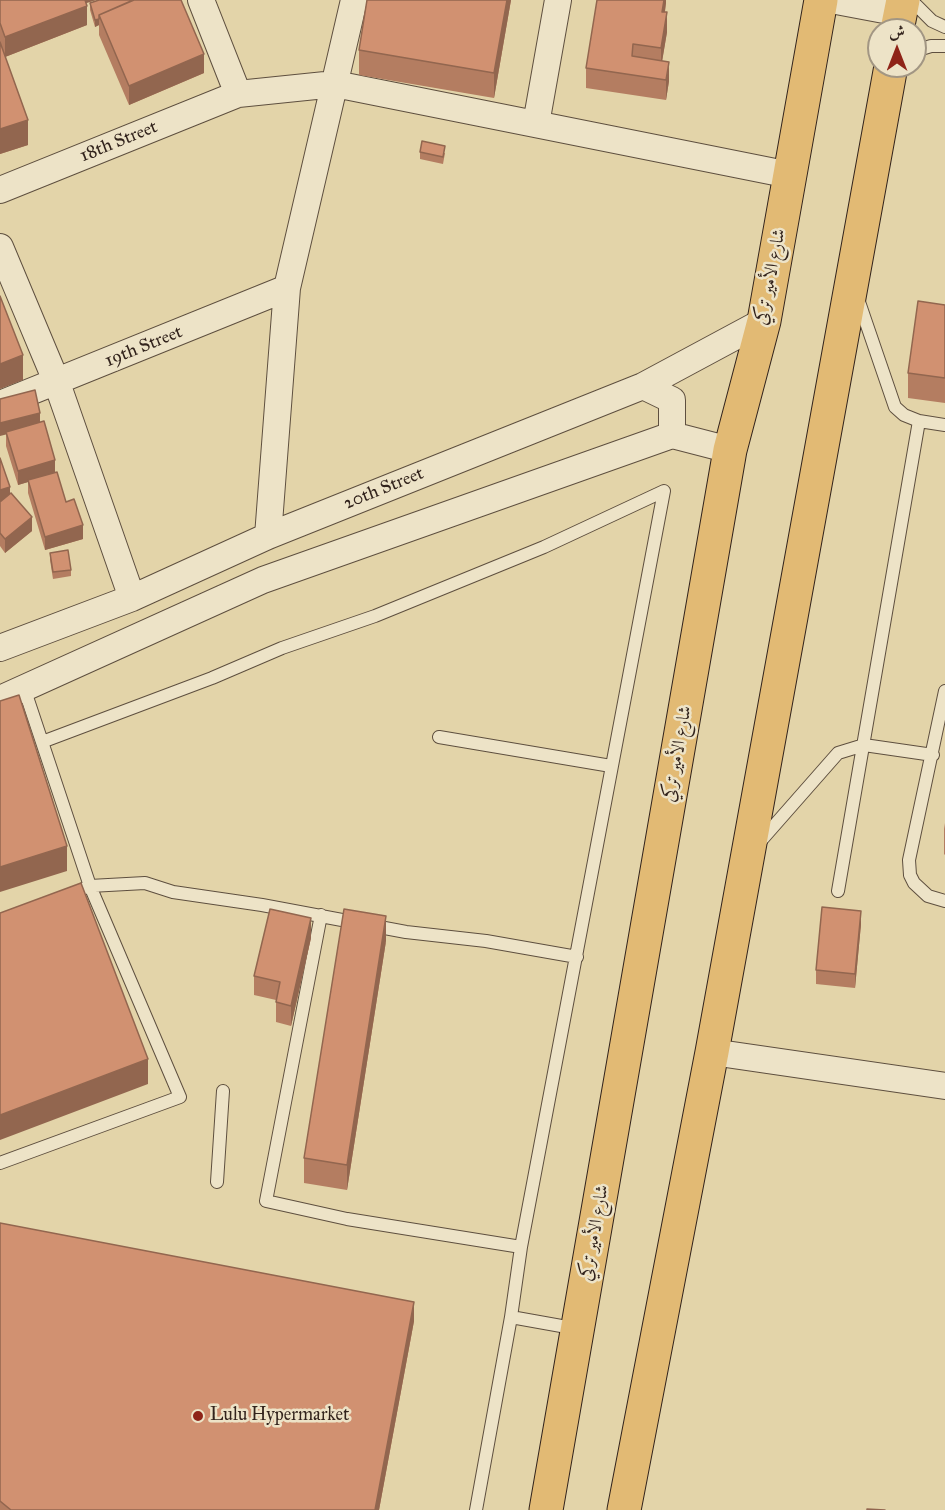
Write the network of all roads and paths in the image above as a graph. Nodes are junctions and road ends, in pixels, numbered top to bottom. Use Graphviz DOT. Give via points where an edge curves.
graph roads {
  1 [pos="201,0"];
  2 [pos="354,0"];
  3 [pos="558,0"];
  4 [pos="821,0"];
  5 [pos="831,0"];
  6 [pos="903,11"];
  7 [pos="945,27"];
  8 [pos="945,46"];
  9 [pos="927,47"];
  10 [pos="889,78"];
  11 [pos="335,84"];
  12 [pos="238,94"];
  13 [pos="536,124"];
  14 [pos="790,175"];
  15 [pos="0,190"];
  16 [pos="0,247"];
  17 [pos="852,281"];
  18 [pos="287,288"];
  19 [pos="764,321"];
  20 [pos="57,382"];
  21 [pos="644,386"];
  22 [pos="0,404"];
  23 [pos="919,421"];
  24 [pos="945,425"];
  25 [pos="672,435"];
  26 [pos="730,450"];
  27 [pos="268,536"];
  28 [pos="132,598"];
  29 [pos="0,648"];
  30 [pos="24,688"];
  31 [pos="945,691"];
  32 [pos="0,699"];
  33 [pos="439,737"];
  34 [pos="42,742"];
  35 [pos="864,745"];
  36 [pos="933,755"];
  37 [pos="611,766"];
  38 [pos="748,856"];
  39 [pos="90,886"];
  40 [pos="838,891"];
  41 [pos="70,894"];
  42 [pos="945,901"];
  43 [pos="321,915"];
  44 [pos="577,957"];
  45 [pos="712,1052"];
  46 [pos="945,1086"];
  47 [pos="223,1091"];
  48 [pos="0,1163"];
  49 [pos="217,1182"];
  50 [pos="521,1247"];
  51 [pos="511,1317"];
  52 [pos="579,1329"];
  53 [pos="476,1510"];
  54 [pos="546,1510"];
  55 [pos="624,1510"];
  1 -- 12 [label="street"];
  2 -- 11 [label="street"];
  3 -- 13 [label="street"];
  4 -- 14 [label="main road, شارع الأمير تركي"];
  5 -- 6 [label="street"];
  6 -- 7 [label="lane"];
  8 -- 9 [label="lane"];
  10 -- 17 [label="main road"];
  11 -- 12 [label="street, 18th Street"];
  11 -- 13 [label="street, 18th Street"];
  11 -- 18 [label="street"];
  12 -- 15 [label="street, 18th Street"];
  13 -- 14 [label="street, 18th Street"];
  14 -- 19 [label="main road, شارع الأمير تركي"];
  16 -- 20 [label="street"];
  17 -- 23 [label="lane" via="895,407 904,416"];
  17 -- 38 [label="main road"];
  18 -- 20 [label="street, 19th Street"];
  18 -- 27 [label="street"];
  19 -- 21 [label="street, 20th Street"];
  19 -- 26 [label="main road, شارع الأمير تركي"];
  20 -- 22 [label="street, 19th Street"];
  20 -- 28 [label="street"];
  21 -- 25 [label="street" via="672,400"];
  21 -- 27 [label="street, 20th Street"];
  23 -- 24 [label="lane"];
  23 -- 35 [label="lane"];
  25 -- 26 [label="street"];
  25 -- 30 [label="street" via="263,580"];
  26 -- 52 [label="main road, شارع الأمير تركي"];
  27 -- 28 [label="street, 20th Street"];
  28 -- 29 [label="street, 20th Street"];
  30 -- 32 [label="street"];
  30 -- 34 [label="lane"];
  31 -- 36 [label="lane"];
  33 -- 37 [label="lane"];
  34 -- 37 [label="lane" via="375,616 544,547 664,491"];
  34 -- 39 [label="lane"];
  35 -- 36 [label="lane"];
  35 -- 38 [label="lane" via="838,753"];
  35 -- 40 [label="lane"];
  36 -- 42 [label="lane" via="909,860 910,875 928,896"];
  37 -- 44 [label="lane"];
  38 -- 45 [label="main road"];
  39 -- 41 [label="lane"];
  39 -- 43 [label="lane" via="146,884 173,892"];
  39 -- 48 [label="lane" via="180,1097"];
  43 -- 44 [label="lane" via="406,932"];
  43 -- 50 [label="lane" via="266,1201 347,1219"];
  44 -- 50 [label="lane"];
  45 -- 46 [label="street"];
  45 -- 55 [label="main road"];
  47 -- 49 [label="lane"];
  50 -- 51 [label="lane"];
  51 -- 52 [label="lane"];
  51 -- 53 [label="lane"];
  52 -- 54 [label="main road, شارع الأمير تركي"];
}
